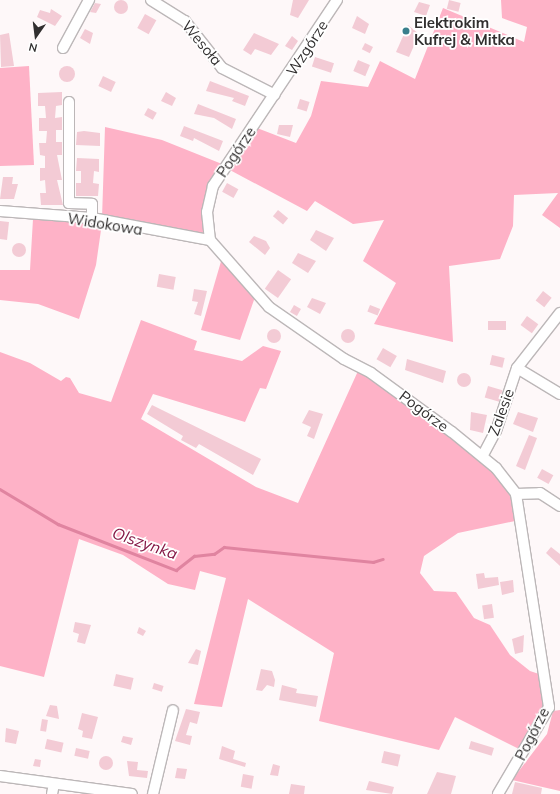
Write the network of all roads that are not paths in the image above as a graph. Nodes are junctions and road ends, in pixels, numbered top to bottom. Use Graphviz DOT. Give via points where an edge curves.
graph roads {
  1 [pos="89,0"];
  2 [pos="151,0"];
  3 [pos="337,0"];
  4 [pos="63,48"];
  5 [pos="276,95"];
  6 [pos="69,102"];
  7 [pos="0,211"];
  8 [pos="92,218"];
  9 [pos="210,240"];
  10 [pos="560,313"];
  11 [pos="517,368"];
  12 [pos="560,394"];
  13 [pos="483,455"];
  14 [pos="516,494"];
  15 [pos="560,506"];
  16 [pos="173,710"];
  17 [pos="0,776"];
  18 [pos="53,789"];
  19 [pos="132,794"];
  20 [pos="153,794"];
  21 [pos="498,794"];
  1 -- 4 [label="street"];
  2 -- 5 [label="street, Wesoła" via="185,22 222,68"];
  3 -- 5 [label="street, Wzgórze"];
  5 -- 9 [label="street, Pogórze" via="213,186 207,212"];
  6 -- 8 [label="street" via="69,203 92,204"];
  7 -- 8 [label="street, Widokowa"];
  8 -- 9 [label="street, Widokowa"];
  9 -- 13 [label="street, Pogórze" via="248,287 281,317 344,359 371,373"];
  10 -- 11 [label="street, Zalesie"];
  11 -- 12 [label="street, Zalesie"];
  11 -- 13 [label="street, Zalesie" via="496,431"];
  13 -- 14 [label="street, Pogórze"];
  14 -- 15 [label="street" via="540,493"];
  14 -- 21 [label="street, Pogórze" via="549,707"];
  16 -- 20 [label="street"];
  17 -- 18 [label="street"];
  18 -- 19 [label="street"];
}
